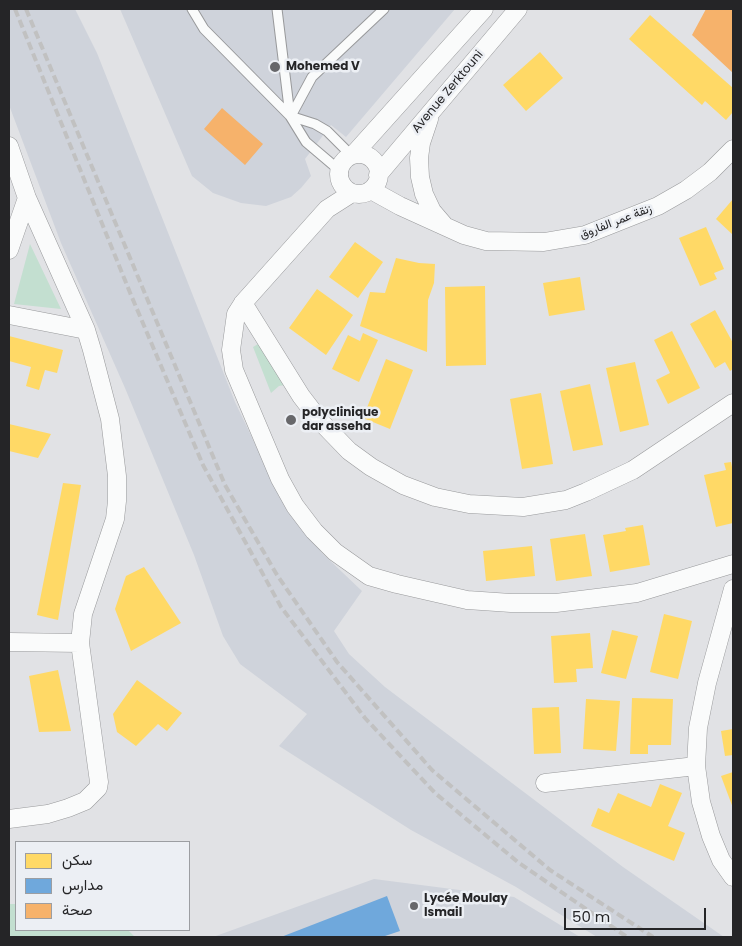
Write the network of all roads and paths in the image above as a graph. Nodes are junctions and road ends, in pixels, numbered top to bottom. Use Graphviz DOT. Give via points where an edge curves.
graph roads {
  1 [pos="192,9"];
  2 [pos="277,9"];
  3 [pos="384,9"];
  4 [pos="484,9"];
  5 [pos="518,9"];
  6 [pos="434,108"];
  7 [pos="290,116"];
  8 [pos="9,146"];
  9 [pos="733,149"];
  10 [pos="352,156"];
  11 [pos="344,182"];
  12 [pos="375,182"];
  13 [pos="27,198"];
  14 [pos="446,227"];
  15 [pos="9,250"];
  16 [pos="244,303"];
  17 [pos="9,316"];
  18 [pos="86,330"];
  19 [pos="733,403"];
  20 [pos="733,564"];
  21 [pos="733,589"];
  22 [pos="9,642"];
  23 [pos="80,643"];
  24 [pos="696,766"];
  25 [pos="546,783"];
  26 [pos="9,819"];
  27 [pos="733,877"];
  1 -- 7 [label="lane" via="204,29"];
  2 -- 7 [label="lane"];
  3 -- 7 [label="lane" via="312,77"];
  4 -- 10 [label="street"];
  5 -- 6 [label="street, Avenue Zerktouni"];
  6 -- 12 [label="street, Avenue Zerktouni"];
  6 -- 14 [label="street" via="421,143 420,177 428,202"];
  7 -- 10 [label="lane" via="327,131"];
  7 -- 11 [label="lane" via="306,142"];
  8 -- 13 [label="street"];
  9 -- 14 [label="street, زنقة عمر الفاروق" via="686,190 658,206 585,235 544,242 486,241"];
  10 -- 11 [label="street" via="344,161"];
  10 -- 12 [label="street" via="365,156 375,163"];
  11 -- 12 [label="street" via="359,194"];
  11 -- 16 [label="street" via="327,209"];
  12 -- 14 [label="street, زنقة عمر الفاروق" via="400,206"];
  13 -- 15 [label="street"];
  13 -- 18 [label="street"];
  16 -- 19 [label="street" via="301,396 349,451 403,485 435,497 468,504 523,507 566,500 633,470"];
  16 -- 20 [label="street" via="236,314 232,330 234,370 280,479 294,506 314,531 335,552 368,576 467,600 556,603 638,593"];
  17 -- 18 [label="street"];
  18 -- 23 [label="street" via="110,419 117,501 110,533 83,614"];
  21 -- 24 [label="street" via="707,683 698,728"];
  22 -- 23 [label="street"];
  23 -- 26 [label="street" via="98,788 85,801 68,808"];
  24 -- 25 [label="street"];
  24 -- 27 [label="street" via="711,836 721,860"];
}
